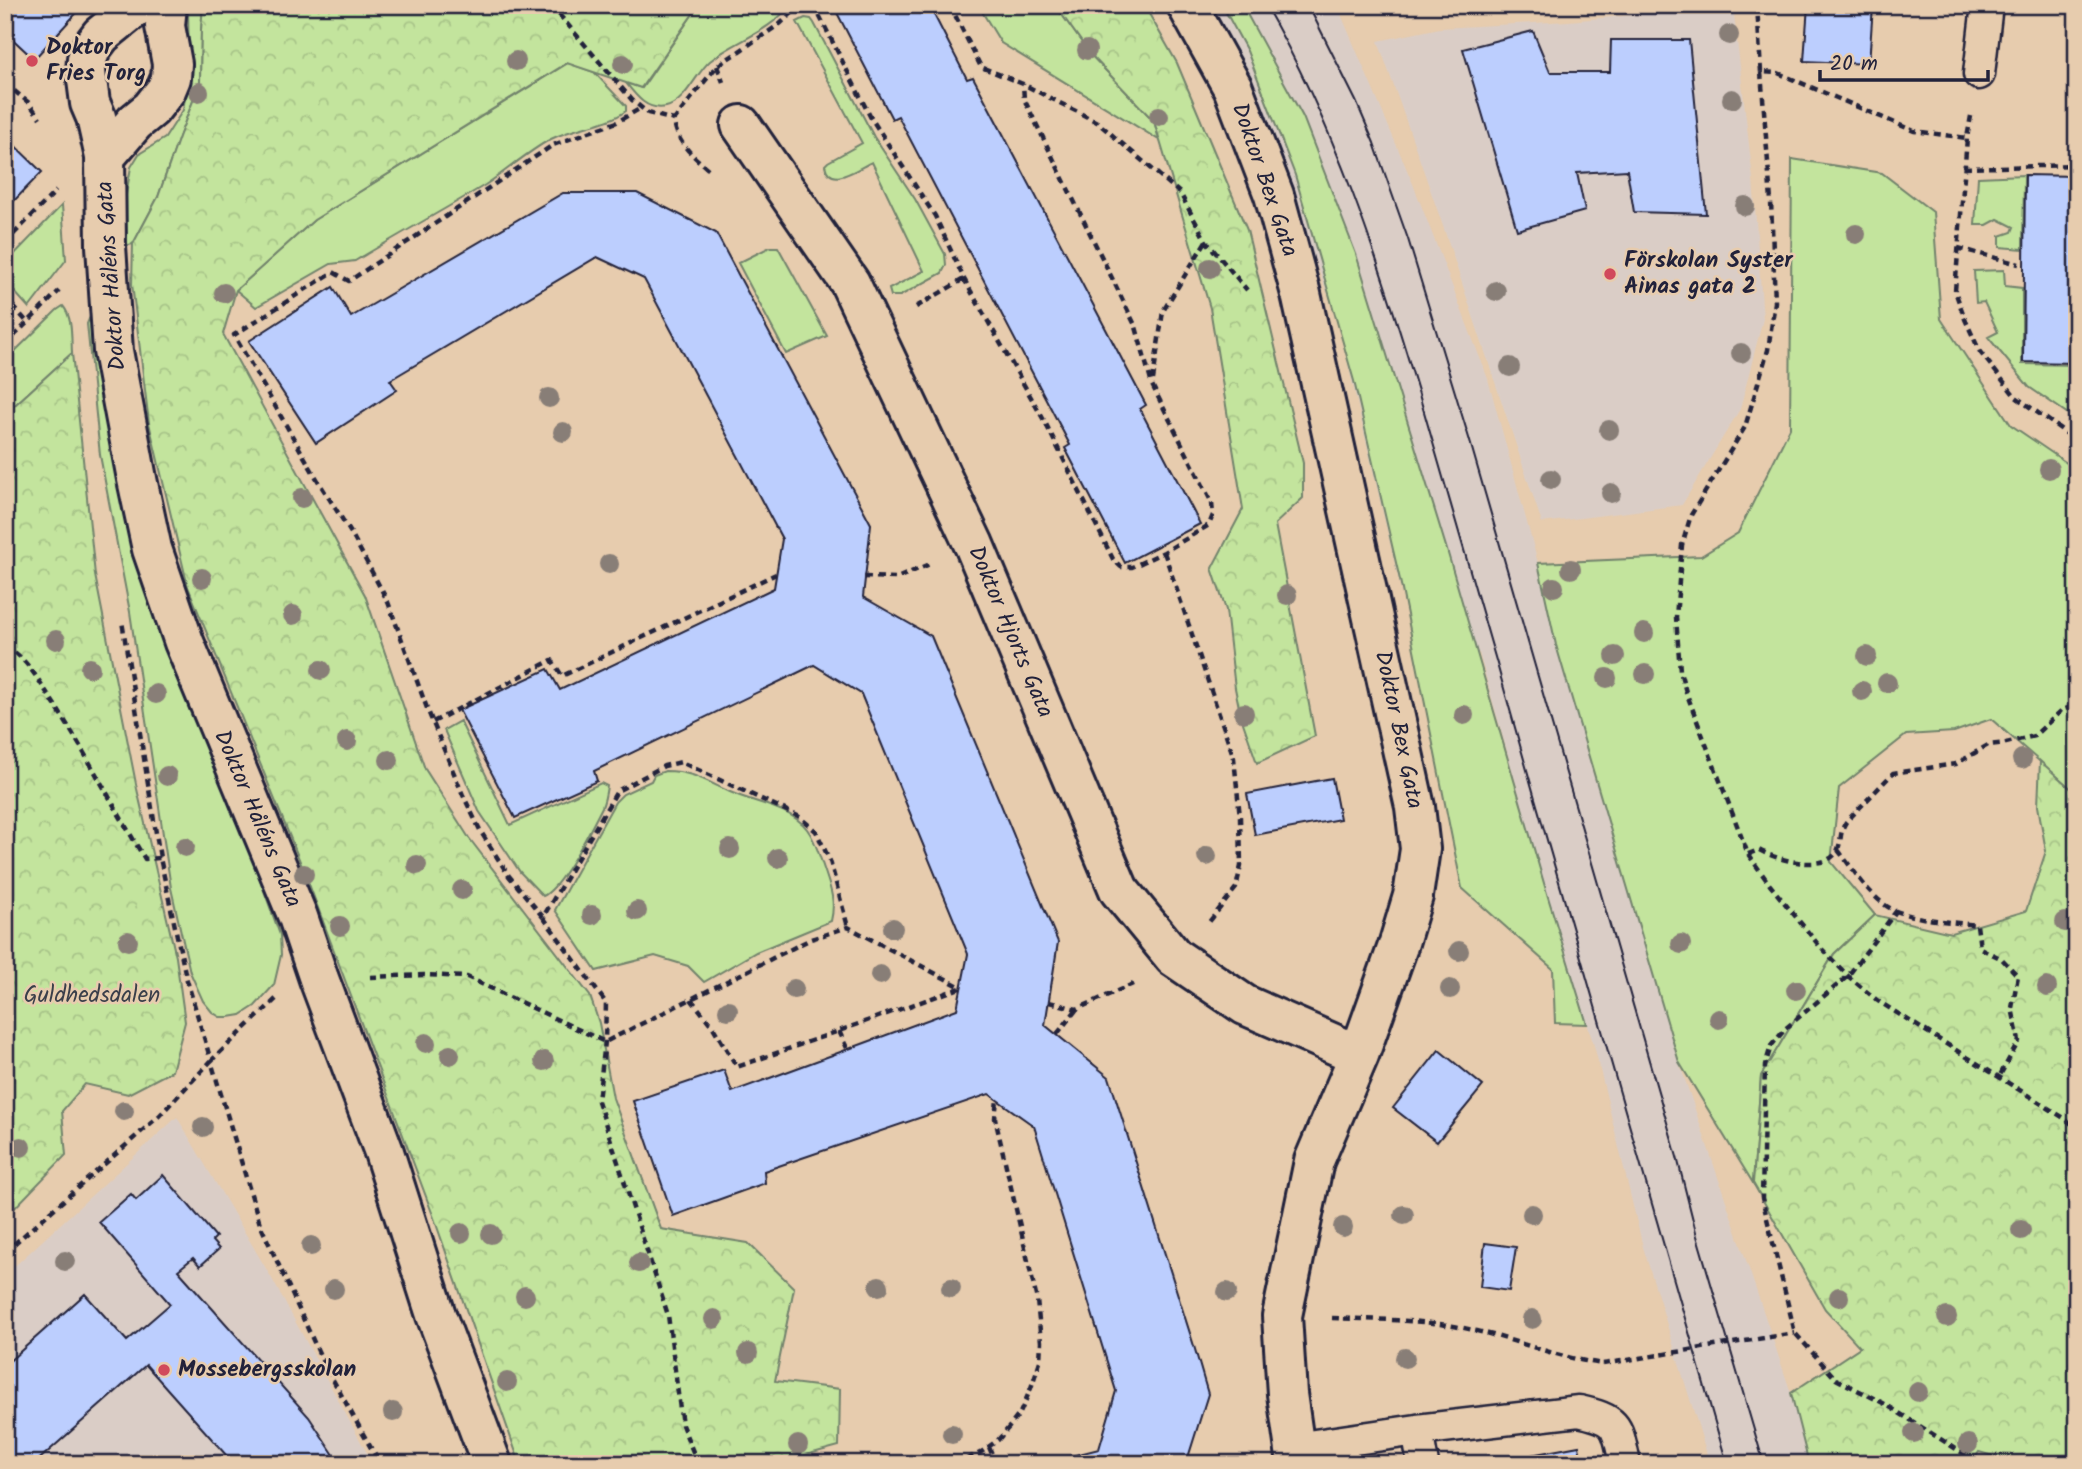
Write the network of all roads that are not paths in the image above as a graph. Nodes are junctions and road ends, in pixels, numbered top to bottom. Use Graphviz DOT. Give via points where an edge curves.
graph roads {
  1 [pos="138,5"];
  2 [pos="167,5"];
  3 [pos="1186,5"];
  4 [pos="1987,5"];
  5 [pos="1979,74"];
  6 [pos="741,125"];
  7 [pos="105,157"];
  8 [pos="1359,1055"];
  9 [pos="1417,1430"];
  10 [pos="1296,1456"];
  11 [pos="492,1464"];
  12 [pos="1423,1464"];
  13 [pos="1625,1464"];
  1 -- 7 [label="street, Doktor Håléns Gata" via="101,35 87,59 88,94"];
  2 -- 7 [label="street, Doktor Håléns Gata" via="171,78 151,108"];
  3 -- 8 [label="street, Doktor Bex Gata" via="1233,88 1274,195 1301,295 1415,807 1420,849 1413,896"];
  4 -- 5 [label="lane"];
  6 -- 8 [label="street, Doktor Hjorts Gata" via="850,283 974,545 1119,890 1174,957 1245,1005"];
  7 -- 11 [label="street, Doktor Håléns Gata" via="113,351 152,549 184,642 298,917"];
  8 -- 10 [label="street, Doktor Bex Gata" via="1314,1161 1282,1316"];
  9 -- 10 [label="lane"];
  9 -- 12 [label="lane"];
  9 -- 13 [label="lane" via="1579,1411 1605,1416 1619,1433"];
}
